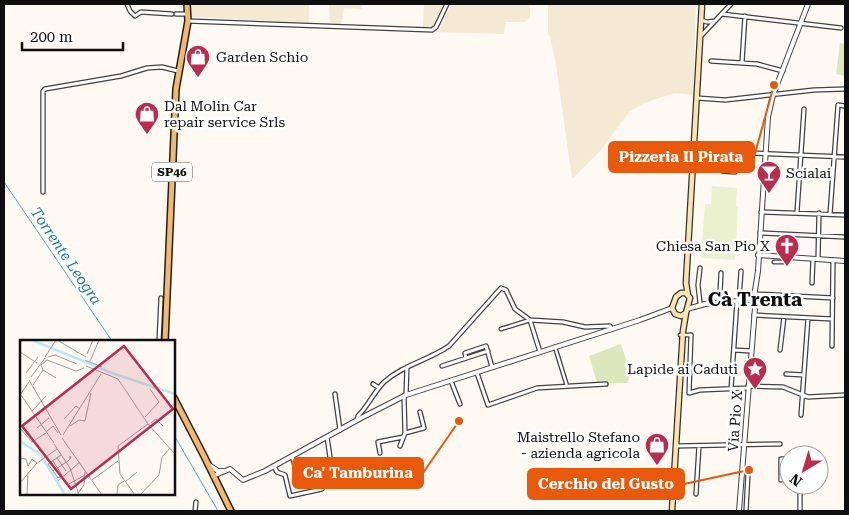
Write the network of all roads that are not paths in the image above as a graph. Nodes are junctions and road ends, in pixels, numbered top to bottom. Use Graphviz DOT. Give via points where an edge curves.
graph roads {
  1 [pos="128,4"];
  2 [pos="187,4"];
  3 [pos="447,4"];
  4 [pos="702,4"];
  5 [pos="731,4"];
  6 [pos="808,4"];
  7 [pos="188,14"];
  8 [pos="722,14"];
  9 [pos="746,16"];
  10 [pos="715,20"];
  11 [pos="188,21"];
  12 [pos="701,22"];
  13 [pos="801,23"];
  14 [pos="710,26"];
  15 [pos="841,28"];
  16 [pos="700,36"];
  17 [pos="711,61"];
  18 [pos="742,62"];
  19 [pos="178,71"];
  20 [pos="782,71"];
  21 [pos="845,89"];
  22 [pos="773,95"];
  23 [pos="696,98"];
  24 [pos="845,106"];
  25 [pos="804,109"];
  26 [pos="765,153"];
  27 [pos="800,155"];
  28 [pos="736,156"];
  29 [pos="834,157"];
  30 [pos="845,157"];
  31 [pos="43,192"];
  32 [pos="761,212"];
  33 [pos="797,212"];
  34 [pos="819,214"];
  35 [pos="830,214"];
  36 [pos="845,215"];
  37 [pos="760,233"];
  38 [pos="818,236"];
  39 [pos="845,237"];
  40 [pos="758,255"];
  41 [pos="816,259"];
  42 [pos="833,260"];
  43 [pos="845,261"];
  44 [pos="774,262"];
  45 [pos="784,262"];
  46 [pos="700,268"];
  47 [pos="741,271"];
  48 [pos="721,273"];
  49 [pos="686,283"];
  50 [pos="812,284"];
  51 [pos="681,293"];
  52 [pos="755,295"];
  53 [pos="689,297"];
  54 [pos="161,298"];
  55 [pos="833,298"];
  56 [pos="738,300"];
  57 [pos="752,301"];
  58 [pos="721,302"];
  59 [pos="700,303"];
  60 [pos="705,304"];
  61 [pos="672,308"];
  62 [pos="686,311"];
  63 [pos="660,314"];
  64 [pos="676,315"];
  65 [pos="754,315"];
  66 [pos="784,317"];
  67 [pos="808,318"];
  68 [pos="530,320"];
  69 [pos="832,320"];
  70 [pos="501,329"];
  71 [pos="612,329"];
  72 [pos="682,334"];
  73 [pos="691,335"];
  74 [pos="159,340"];
  75 [pos="165,340"];
  76 [pos="832,346"];
  77 [pos="555,347"];
  78 [pos="734,350"];
  79 [pos="780,350"];
  80 [pos="751,351"];
  81 [pos="540,352"];
  82 [pos="442,366"];
  83 [pos="407,367"];
  84 [pos="492,367"];
  85 [pos="477,373"];
  86 [pos="786,374"];
  87 [pos="804,375"];
  88 [pos="451,381"];
  89 [pos="373,384"];
  90 [pos="606,384"];
  91 [pos="567,386"];
  92 [pos="748,387"];
  93 [pos="379,388"];
  94 [pos="731,389"];
  95 [pos="335,394"];
  96 [pos="845,395"];
  97 [pos="405,396"];
  98 [pos="803,396"];
  99 [pos="175,400"];
  100 [pos="460,404"];
  101 [pos="420,412"];
  102 [pos="801,415"];
  103 [pos="357,420"];
  104 [pos="340,430"];
  105 [pos="404,435"];
  106 [pos="326,437"];
  107 [pos="780,444"];
  108 [pos="400,446"];
  109 [pos="676,446"];
  110 [pos="699,446"];
  111 [pos="744,446"];
  112 [pos="380,454"];
  113 [pos="292,456"];
  114 [pos="208,464"];
  115 [pos="274,466"];
  116 [pos="223,471"];
  117 [pos="748,474"];
  118 [pos="213,476"];
  119 [pos="333,478"];
  120 [pos="300,482"];
  121 [pos="322,488"];
  122 [pos="696,494"];
  123 [pos="800,495"];
  124 [pos="196,502"];
  125 [pos="195,511"];
  126 [pos="231,511"];
  127 [pos="672,511"];
  128 [pos="740,511"];
  129 [pos="746,511"];
  130 [pos="800,511"];
  1 -- 7 [label="street" via="136,16 141,12"];
  2 -- 7 [label="main road, SP46"];
  3 -- 11 [label="street" via="434,28"];
  4 -- 12 [label="main road"];
  5 -- 8 [label="street"];
  6 -- 13 [label="street, Via Pio X"];
  7 -- 11 [label="main road, SP46"];
  8 -- 9 [label="street"];
  8 -- 10 [label="street"];
  9 -- 13 [label="street"];
  9 -- 18 [label="street"];
  10 -- 12 [label="street"];
  10 -- 14 [label="street"];
  11 -- 19 [label="main road, SP46"];
  12 -- 14 [label="street"];
  12 -- 16 [label="main road"];
  13 -- 15 [label="street"];
  13 -- 20 [label="street, Via Pio X"];
  14 -- 16 [label="street"];
  16 -- 23 [label="main road"];
  17 -- 18 [label="street"];
  18 -- 20 [label="street"];
  19 -- 31 [label="street" via="146,68 121,76 45,89"];
  19 -- 75 [label="main road, SP46"];
  20 -- 22 [label="street, Via Pio X"];
  21 -- 22 [label="street"];
  22 -- 23 [label="street" via="725,100"];
  22 -- 26 [label="street, Via Pio X"];
  23 -- 49 [label="main road"];
  24 -- 29 [label="street" via="838,105"];
  25 -- 27 [label="street"];
  26 -- 27 [label="street"];
  26 -- 28 [label="street"];
  26 -- 32 [label="street, Via Pio X"];
  27 -- 29 [label="street"];
  27 -- 33 [label="street"];
  28 -- 28 [label="street" via="722,156 722,170 735,172"];
  29 -- 30 [label="street"];
  29 -- 35 [label="street"];
  32 -- 33 [label="street"];
  32 -- 37 [label="street, Via Pio X"];
  33 -- 34 [label="street"];
  34 -- 35 [label="street"];
  34 -- 38 [label="street"];
  35 -- 36 [label="street"];
  37 -- 38 [label="street"];
  37 -- 40 [label="street, Via Pio X"];
  38 -- 39 [label="street"];
  38 -- 41 [label="street"];
  40 -- 41 [label="street"];
  40 -- 52 [label="street, Via Pio X"];
  41 -- 42 [label="street"];
  41 -- 50 [label="street"];
  42 -- 43 [label="street"];
  42 -- 55 [label="street"];
  44 -- 45 [label="street"];
  46 -- 59 [label="street"];
  47 -- 56 [label="street"];
  48 -- 58 [label="street"];
  49 -- 51 [label="main road"];
  49 -- 53 [label="main road"];
  51 -- 53 [label="main road"];
  51 -- 61 [label="main road"];
  52 -- 55 [label="street"];
  52 -- 57 [label="street, Via Pio X" via="756,300"];
  53 -- 59 [label="street"];
  53 -- 62 [label="main road"];
  54 -- 74 [label="street"];
  55 -- 69 [label="street"];
  56 -- 57 [label="street"];
  56 -- 58 [label="street"];
  56 -- 78 [label="street"];
  57 -- 65 [label="street, Via Pio X"];
  58 -- 60 [label="street"];
  59 -- 60 [label="street"];
  60 -- 62 [label="street"];
  61 -- 63 [label="street"];
  61 -- 64 [label="main road"];
  62 -- 64 [label="main road" via="681,316"];
  62 -- 72 [label="main road"];
  63 -- 64 [label="street"];
  63 -- 71 [label="street"];
  64 -- 72 [label="main road"];
  65 -- 66 [label="street"];
  65 -- 80 [label="street, Via Pio X"];
  66 -- 67 [label="street"];
  66 -- 79 [label="street"];
  67 -- 69 [label="street"];
  67 -- 87 [label="street"];
  68 -- 70 [label="street"];
  68 -- 71 [label="street" via="585,327 610,326"];
  68 -- 81 [label="street"];
  68 -- 83 [label="street" via="515,309 506,290 501,288 450,346"];
  69 -- 76 [label="street"];
  71 -- 77 [label="street"];
  72 -- 73 [label="street"];
  72 -- 109 [label="main road"];
  73 -- 94 [label="street" via="689,393"];
  77 -- 81 [label="street"];
  77 -- 91 [label="street"];
  78 -- 80 [label="street"];
  78 -- 94 [label="street"];
  80 -- 92 [label="street, Via Pio X"];
  81 -- 84 [label="street"];
  82 -- 84 [label="street" via="488,351"];
  83 -- 93 [label="street"];
  83 -- 97 [label="street"];
  84 -- 85 [label="street"];
  85 -- 88 [label="street"];
  85 -- 91 [label="street" via="488,404 536,388"];
  86 -- 87 [label="street"];
  87 -- 98 [label="street"];
  88 -- 97 [label="street"];
  88 -- 100 [label="street"];
  89 -- 93 [label="street"];
  90 -- 91 [label="street"];
  92 -- 94 [label="street"];
  92 -- 98 [label="street" via="783,387"];
  92 -- 111 [label="street, Via Pio X"];
  93 -- 103 [label="street"];
  95 -- 104 [label="street"];
  96 -- 98 [label="street"];
  97 -- 103 [label="street"];
  97 -- 105 [label="street"];
  98 -- 102 [label="street"];
  99 -- 114 [label="main road"];
  101 -- 105 [label="street" via="424,428"];
  103 -- 104 [label="street"];
  104 -- 106 [label="street"];
  105 -- 108 [label="street"];
  105 -- 112 [label="street" via="378,442"];
  106 -- 113 [label="street"];
  106 -- 119 [label="street"];
  107 -- 111 [label="street"];
  109 -- 110 [label="street"];
  109 -- 127 [label="main road"];
  110 -- 111 [label="street"];
  110 -- 122 [label="street"];
  111 -- 128 [label="street, Via Pio X"];
  113 -- 115 [label="street"];
  113 -- 120 [label="street"];
  114 -- 116 [label="street"];
  114 -- 118 [label="main road"];
  115 -- 116 [label="street" via="243,480 230,469"];
  115 -- 121 [label="street" via="277,472 285,475 290,496"];
  116 -- 118 [label="street"];
  117 -- 129 [label="street"];
  118 -- 126 [label="main road"];
  123 -- 130 [label="street"];
  124 -- 125 [label="street"];
}
